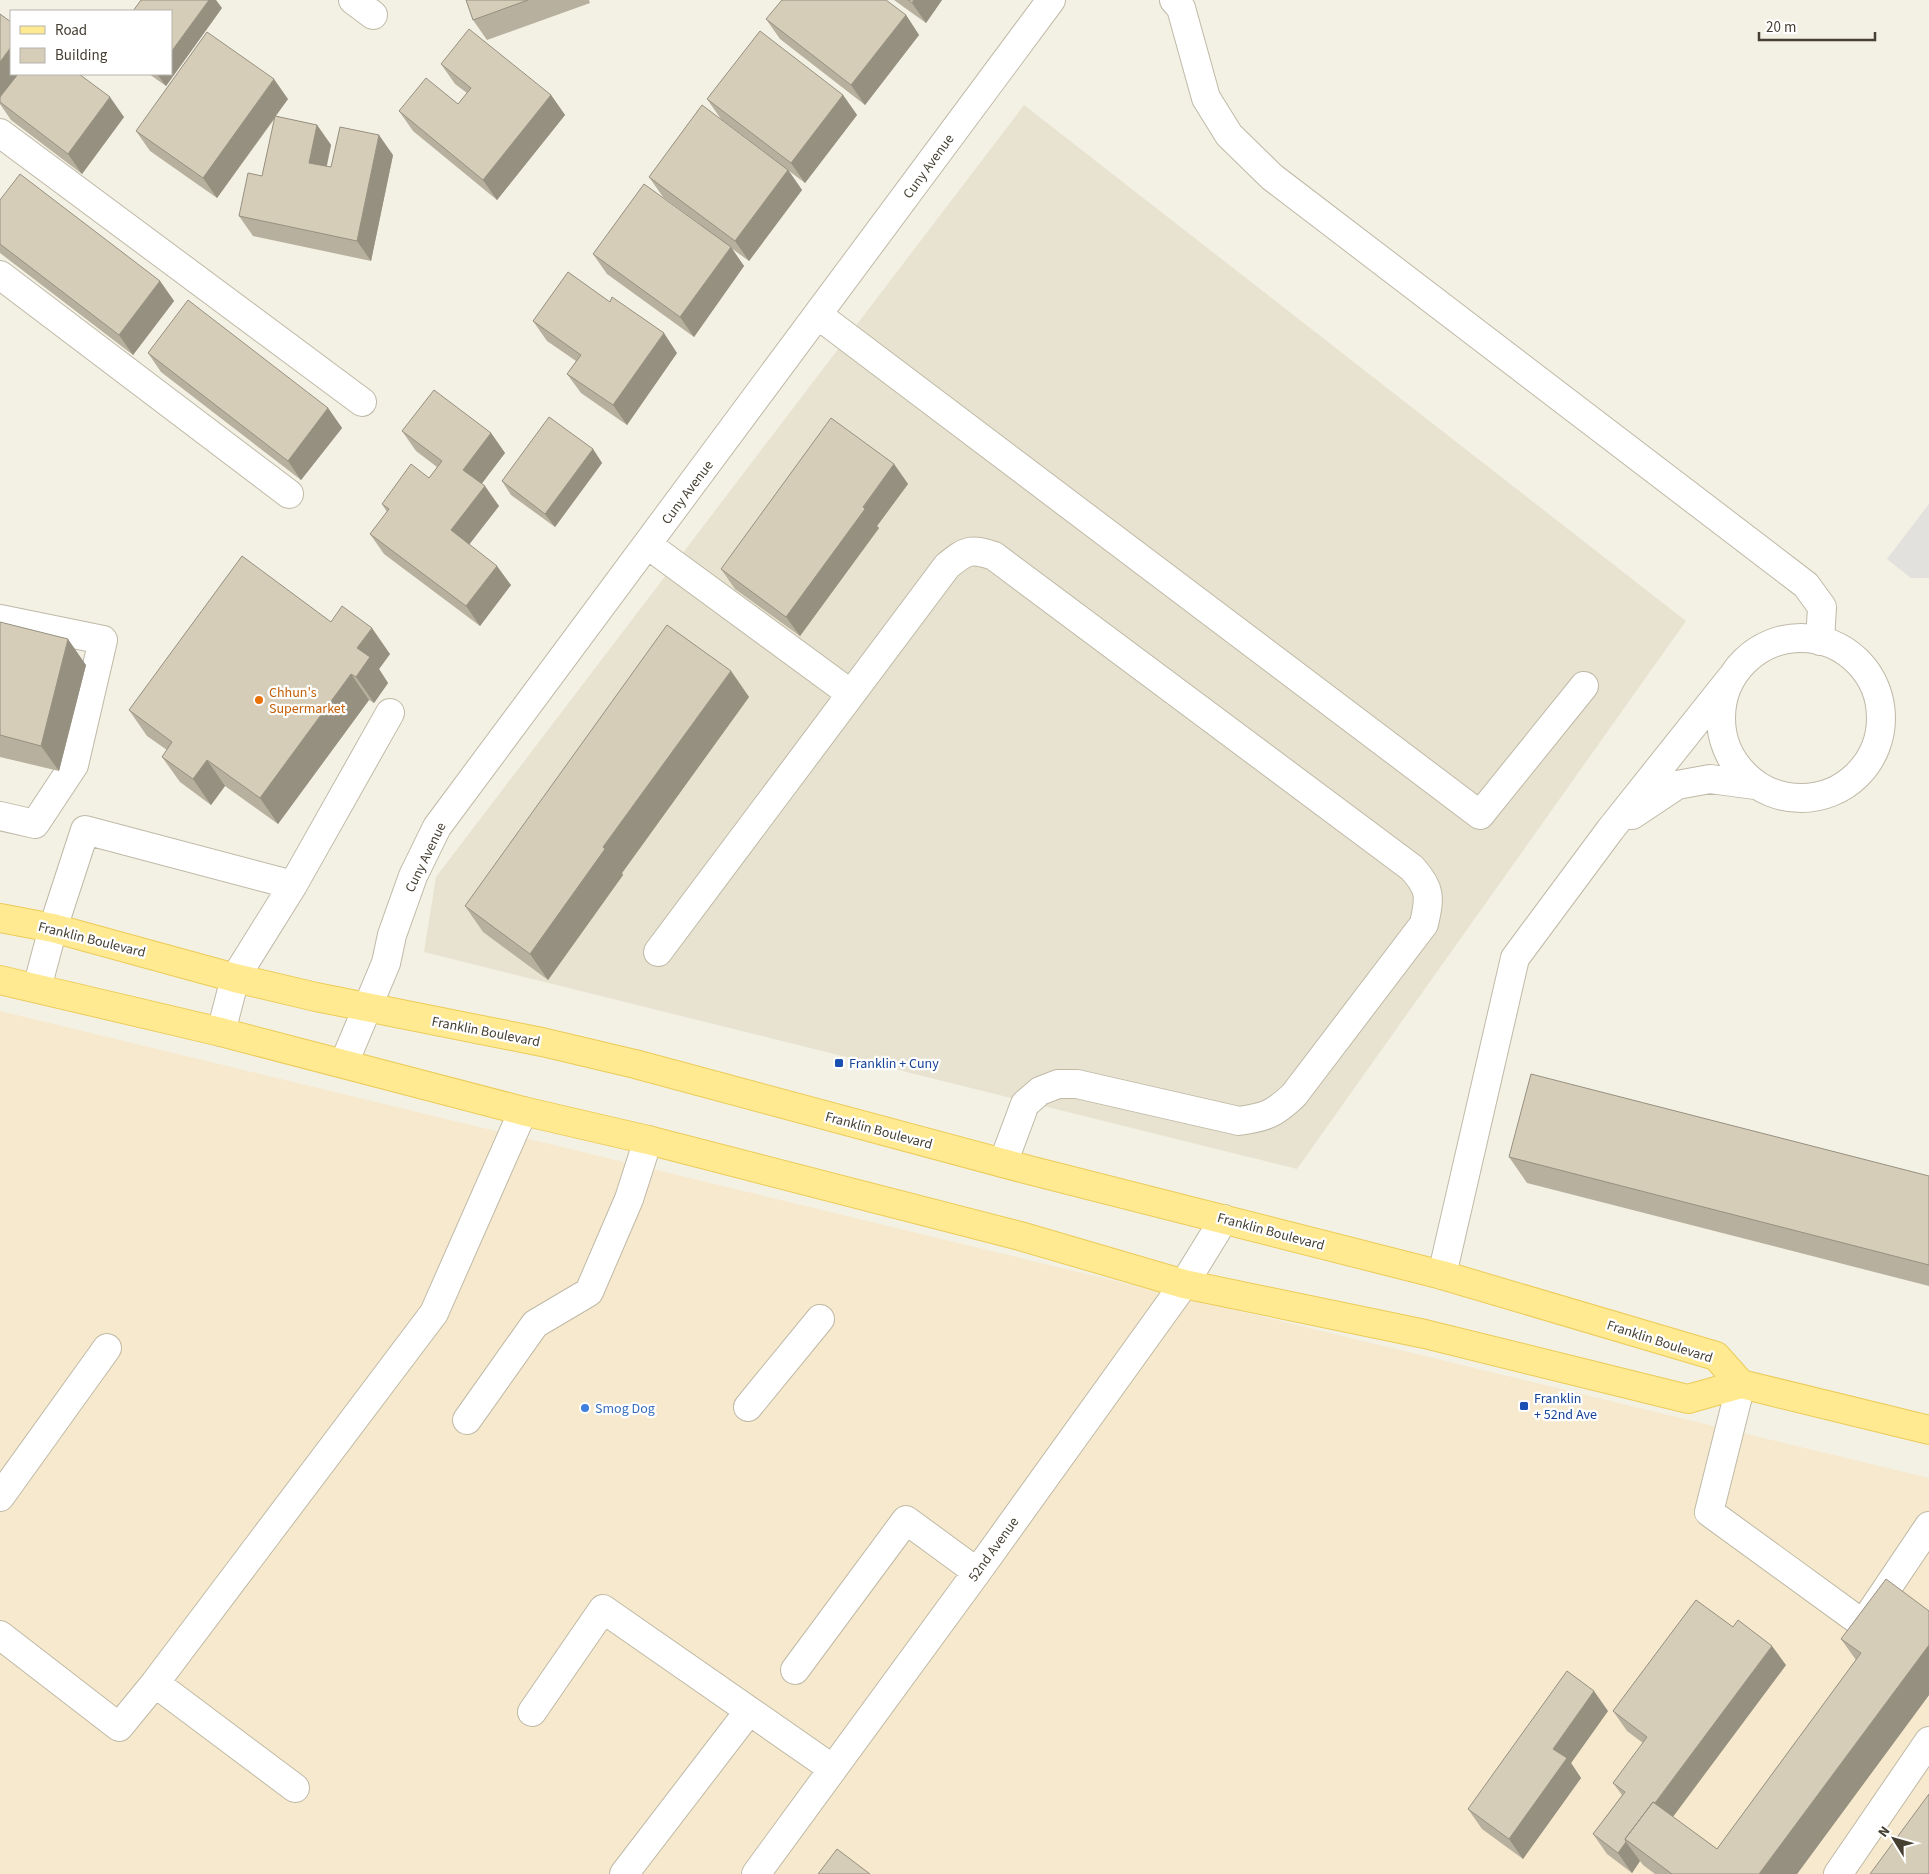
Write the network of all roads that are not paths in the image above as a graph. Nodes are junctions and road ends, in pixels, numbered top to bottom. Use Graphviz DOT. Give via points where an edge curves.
graph roads {
  1 [pos="1051,0"];
  2 [pos="1174,0"];
  3 [pos="0,133"];
  4 [pos="0,275"];
  5 [pos="818,315"];
  6 [pos="362,402"];
  7 [pos="289,494"];
  8 [pos="648,545"];
  9 [pos="0,620"];
  10 [pos="1820,641"];
  11 [pos="1731,678"];
  12 [pos="1584,686"];
  13 [pos="852,694"];
  14 [pos="390,713"];
  15 [pos="1755,785"];
  16 [pos="0,816"];
  17 [pos="1610,830"];
  18 [pos="293,885"];
  19 [pos="0,918"];
  20 [pos="53,928"];
  21 [pos="658,952"];
  22 [pos="235,978"];
  23 [pos="0,980"];
  24 [pos="37,988"];
  25 [pos="368,1008"];
  26 [pos="221,1032"];
  27 [pos="344,1063"];
  28 [pos="523,1111"];
  29 [pos="648,1140"];
  30 [pos="1002,1163"];
  31 [pos="1224,1219"];
  32 [pos="1442,1276"];
  33 [pos="1184,1284"];
  34 [pos="820,1319"];
  35 [pos="107,1348"];
  36 [pos="1741,1384"];
  37 [pos="748,1408"];
  38 [pos="467,1420"];
  39 [pos="1929,1430"];
  40 [pos="0,1497"];
  41 [pos="1929,1526"];
  42 [pos="977,1572"];
  43 [pos="0,1634"];
  44 [pos="795,1670"];
  45 [pos="155,1683"];
  46 [pos="749,1711"];
  47 [pos="532,1712"];
  48 [pos="1929,1741"];
  49 [pos="833,1768"];
  50 [pos="295,1788"];
  51 [pos="624,1874"];
  52 [pos="756,1874"];
  53 [pos="1838,1874"];
  1 -- 5 [label="street, Cuny Avenue"];
  2 -- 10 [label="street" via="1181,8 1206,98 1229,135 1272,177 1806,585 1822,607"];
  3 -- 6 [label="street"];
  4 -- 7 [label="street"];
  5 -- 8 [label="street, Cuny Avenue"];
  5 -- 12 [label="street" via="1480,815"];
  8 -- 13 [label="street"];
  8 -- 25 [label="street, Cuny Avenue" via="437,827 413,876 392,935 386,964"];
  9 -- 16 [label="street" via="103,640 74,765 35,824"];
  10 -- 11 [label="street" via="1808,638 1772,643 1748,657"];
  10 -- 15 [label="street" via="1835,645 1860,662 1875,686 1882,713 1879,741 1864,769 1843,787 1809,799 1781,797"];
  11 -- 15 [label="street" via="1722,705 1722,733 1735,765"];
  11 -- 17 [label="street"];
  13 -- 21 [label="street"];
  13 -- 30 [label="street" via="946,566 960,554 976,550 994,556 1412,868 1425,882 1429,902 1424,924 1294,1095 1278,1110 1261,1118 1239,1121 1077,1084 1058,1084 1040,1091 1026,1104"];
  14 -- 18 [label="street"];
  15 -- 17 [label="street" via="1710,779 1677,785"];
  17 -- 32 [label="street" via="1515,958"];
  18 -- 20 [label="street" via="85,830"];
  18 -- 22 [label="street"];
  19 -- 20 [label="main road, Franklin Boulevard"];
  20 -- 22 [label="main road, Franklin Boulevard"];
  20 -- 24 [label="street"];
  22 -- 25 [label="main road, Franklin Boulevard"];
  22 -- 26 [label="street"];
  23 -- 24 [label="main road"];
  24 -- 26 [label="main road"];
  25 -- 27 [label="street, Cuny Avenue"];
  25 -- 30 [label="main road, Franklin Boulevard" via="635,1064"];
  26 -- 27 [label="main road"];
  27 -- 28 [label="main road"];
  28 -- 29 [label="main road"];
  28 -- 45 [label="street" via="434,1313"];
  29 -- 33 [label="main road" via="1020,1236"];
  29 -- 38 [label="street" via="629,1199 589,1292 535,1324"];
  30 -- 31 [label="main road, Franklin Boulevard"];
  31 -- 32 [label="main road, Franklin Boulevard"];
  31 -- 33 [label="street, 52nd Avenue"];
  32 -- 36 [label="main road, Franklin Boulevard" via="1716,1356"];
  33 -- 36 [label="main road" via="1425,1334 1688,1399"];
  33 -- 42 [label="street, 52nd Avenue"];
  34 -- 37 [label="street"];
  35 -- 40 [label="street"];
  36 -- 39 [label="main road"];
  36 -- 41 [label="street" via="1709,1512 1863,1624"];
  42 -- 44 [label="street" via="906,1520"];
  42 -- 49 [label="street, 52nd Avenue"];
  43 -- 45 [label="street" via="119,1727"];
  45 -- 50 [label="street"];
  46 -- 47 [label="street" via="603,1610"];
  46 -- 49 [label="street"];
  46 -- 51 [label="street"];
  48 -- 53 [label="street"];
  49 -- 52 [label="street, 52nd Avenue"];
}
